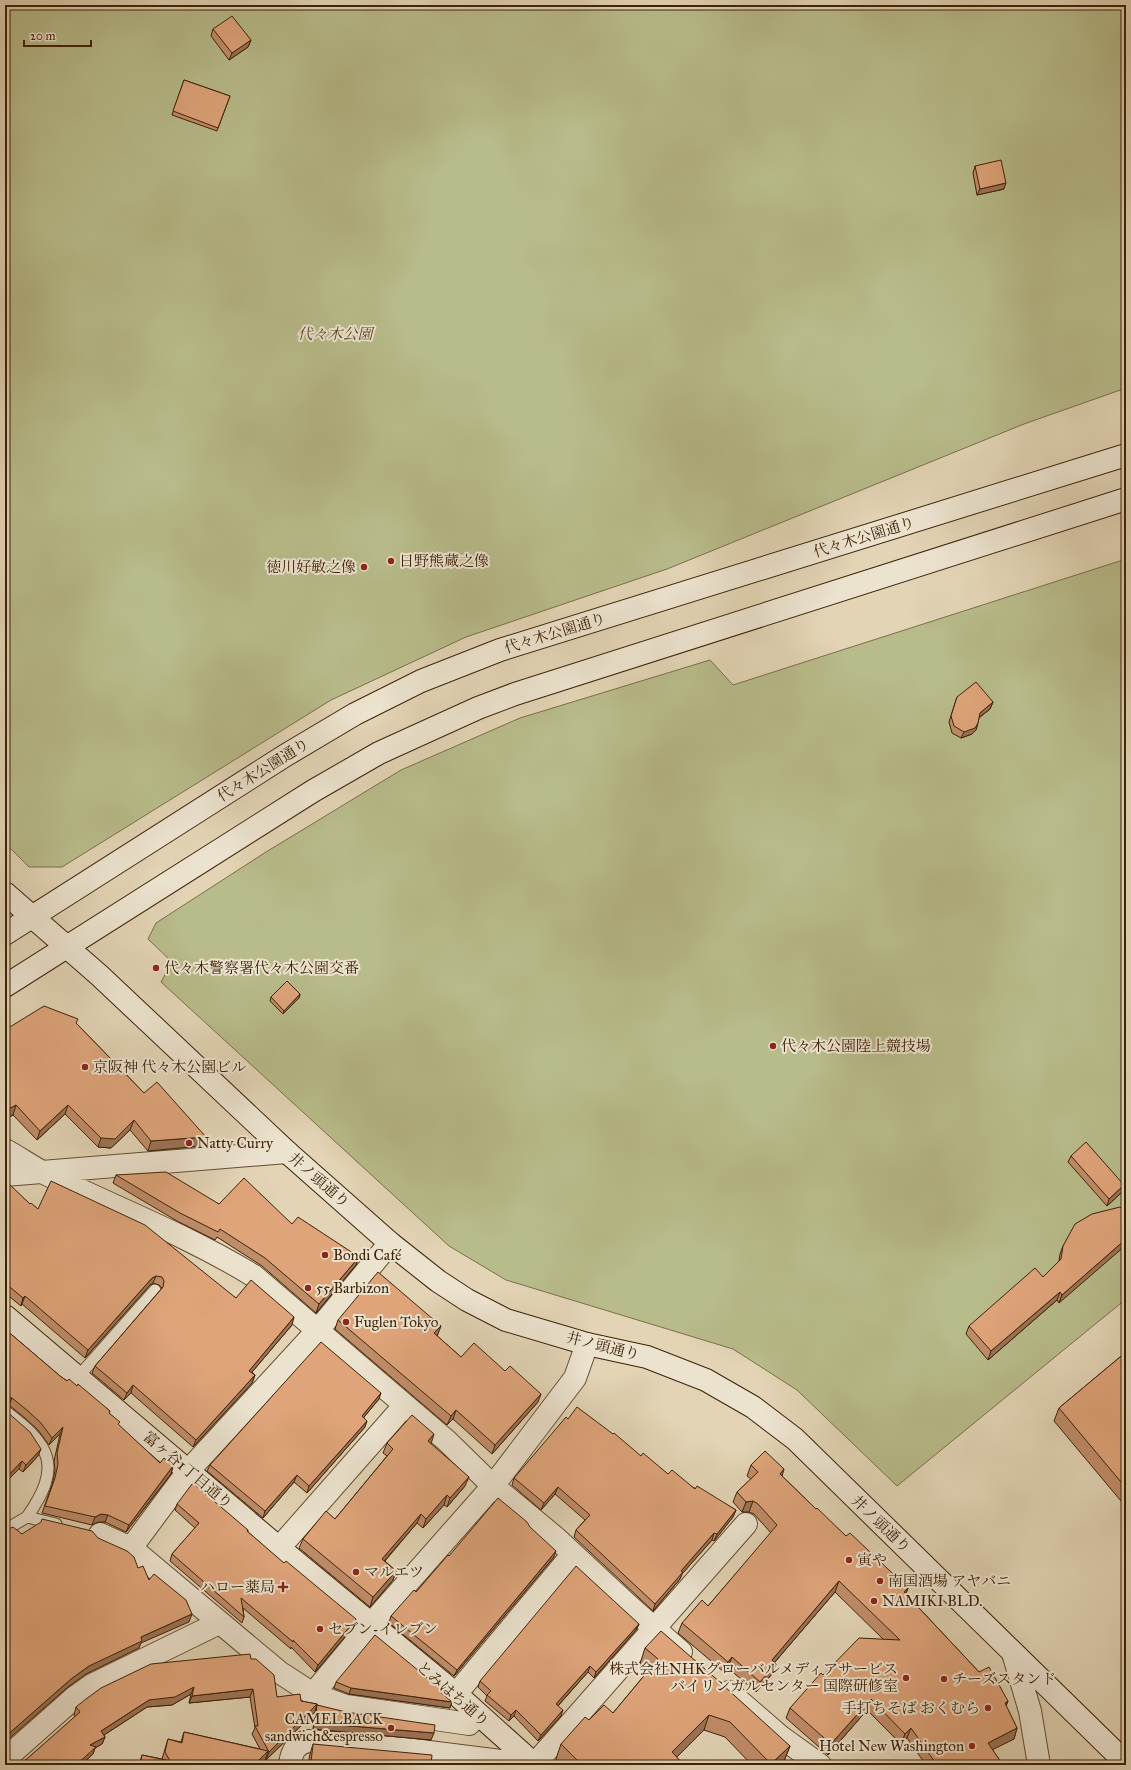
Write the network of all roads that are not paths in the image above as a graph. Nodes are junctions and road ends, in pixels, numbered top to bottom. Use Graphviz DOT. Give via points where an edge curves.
graph roads {
  1 [pos="1126,455"];
  2 [pos="1126,499"];
  3 [pos="5,893"];
  4 [pos="32,917"];
  5 [pos="5,934"];
  6 [pos="67,947"];
  7 [pos="5,986"];
  8 [pos="5,1150"];
  9 [pos="287,1152"];
  10 [pos="43,1172"];
  11 [pos="5,1175"];
  12 [pos="390,1243"];
  13 [pos="155,1290"];
  14 [pos="5,1316"];
  15 [pos="318,1330"];
  16 [pos="587,1344"];
  17 [pos="78,1378"];
  18 [pos="404,1406"];
  19 [pos="5,1411"];
  20 [pos="189,1470"];
  21 [pos="492,1486"];
  22 [pos="27,1517"];
  23 [pos="746,1524"];
  24 [pos="70,1527"];
  25 [pos="5,1530"];
  26 [pos="96,1533"];
  27 [pos="131,1548"];
  28 [pos="279,1548"];
  29 [pos="573,1554"];
  30 [pos="219,1623"];
  31 [pos="372,1623"];
  32 [pos="653,1628"];
  33 [pos="1013,1653"];
  34 [pos="695,1664"];
  35 [pos="713,1679"];
  36 [pos="313,1694"];
  37 [pos="456,1694"];
  38 [pos="478,1715"];
  39 [pos="1124,1758"];
  40 [pos="5,1759"];
  41 [pos="290,1765"];
  42 [pos="534,1765"];
  43 [pos="820,1765"];
  44 [pos="1038,1765"];
  1 -- 4 [label="street, 代々木公園通り" via="500,650 421,681 355,714 286,755"];
  2 -- 6 [label="street" via="478,708 379,753 313,791"];
  3 -- 4 [label="street, 井ノ頭通り"];
  4 -- 5 [label="street"];
  4 -- 6 [label="street, 井ノ頭通り"];
  6 -- 7 [label="street"];
  6 -- 9 [label="street, 井ノ頭通り"];
  8 -- 10 [label="street"];
  9 -- 10 [label="street"];
  9 -- 12 [label="street, 井ノ頭通り"];
  10 -- 11 [label="street"];
  10 -- 15 [label="street" via="164,1228 254,1276"];
  12 -- 15 [label="street"];
  12 -- 16 [label="street, 井ノ頭通り" via="438,1281 467,1300 506,1320"];
  13 -- 17 [label="lane"];
  14 -- 17 [label="street, 富ヶ谷1丁目通り"];
  15 -- 18 [label="street"];
  15 -- 20 [label="street"];
  16 -- 21 [label="street" via="575,1378"];
  16 -- 33 [label="street, 井ノ頭通り" via="655,1360 706,1380 753,1407 795,1439"];
  17 -- 20 [label="street, 富ヶ谷1丁目通り"];
  18 -- 21 [label="street" via="447,1441"];
  18 -- 28 [label="street"];
  19 -- 22 [label="lane" via="33,1434 46,1452 47,1470 43,1488"];
  20 -- 27 [label="street"];
  20 -- 28 [label="street, 富ヶ谷1丁目通り"];
  21 -- 29 [label="street"];
  21 -- 31 [label="street"];
  22 -- 24 [label="lane"];
  22 -- 25 [label="lane"];
  23 -- 32 [label="street"];
  26 -- 27 [label="street"];
  27 -- 30 [label="street"];
  28 -- 31 [label="street, 富ヶ谷1丁目通り"];
  29 -- 32 [label="street"];
  29 -- 37 [label="street"];
  30 -- 36 [label="street" via="279,1672"];
  30 -- 40 [label="street" via="92,1685"];
  31 -- 36 [label="street"];
  31 -- 37 [label="street, とみはち通り"];
  32 -- 34 [label="street"];
  32 -- 42 [label="street"];
  33 -- 39 [label="street, 井ノ頭通り"];
  33 -- 44 [label="street" via="1030,1711"];
  35 -- 43 [label="street" via="781,1738"];
  36 -- 38 [label="street" via="346,1706 469,1724"];
  37 -- 38 [label="street, とみはち通り"];
  38 -- 42 [label="street, とみはち通り"];
  41 -- 42 [label="street" via="296,1746 308,1741 405,1749"];
}
